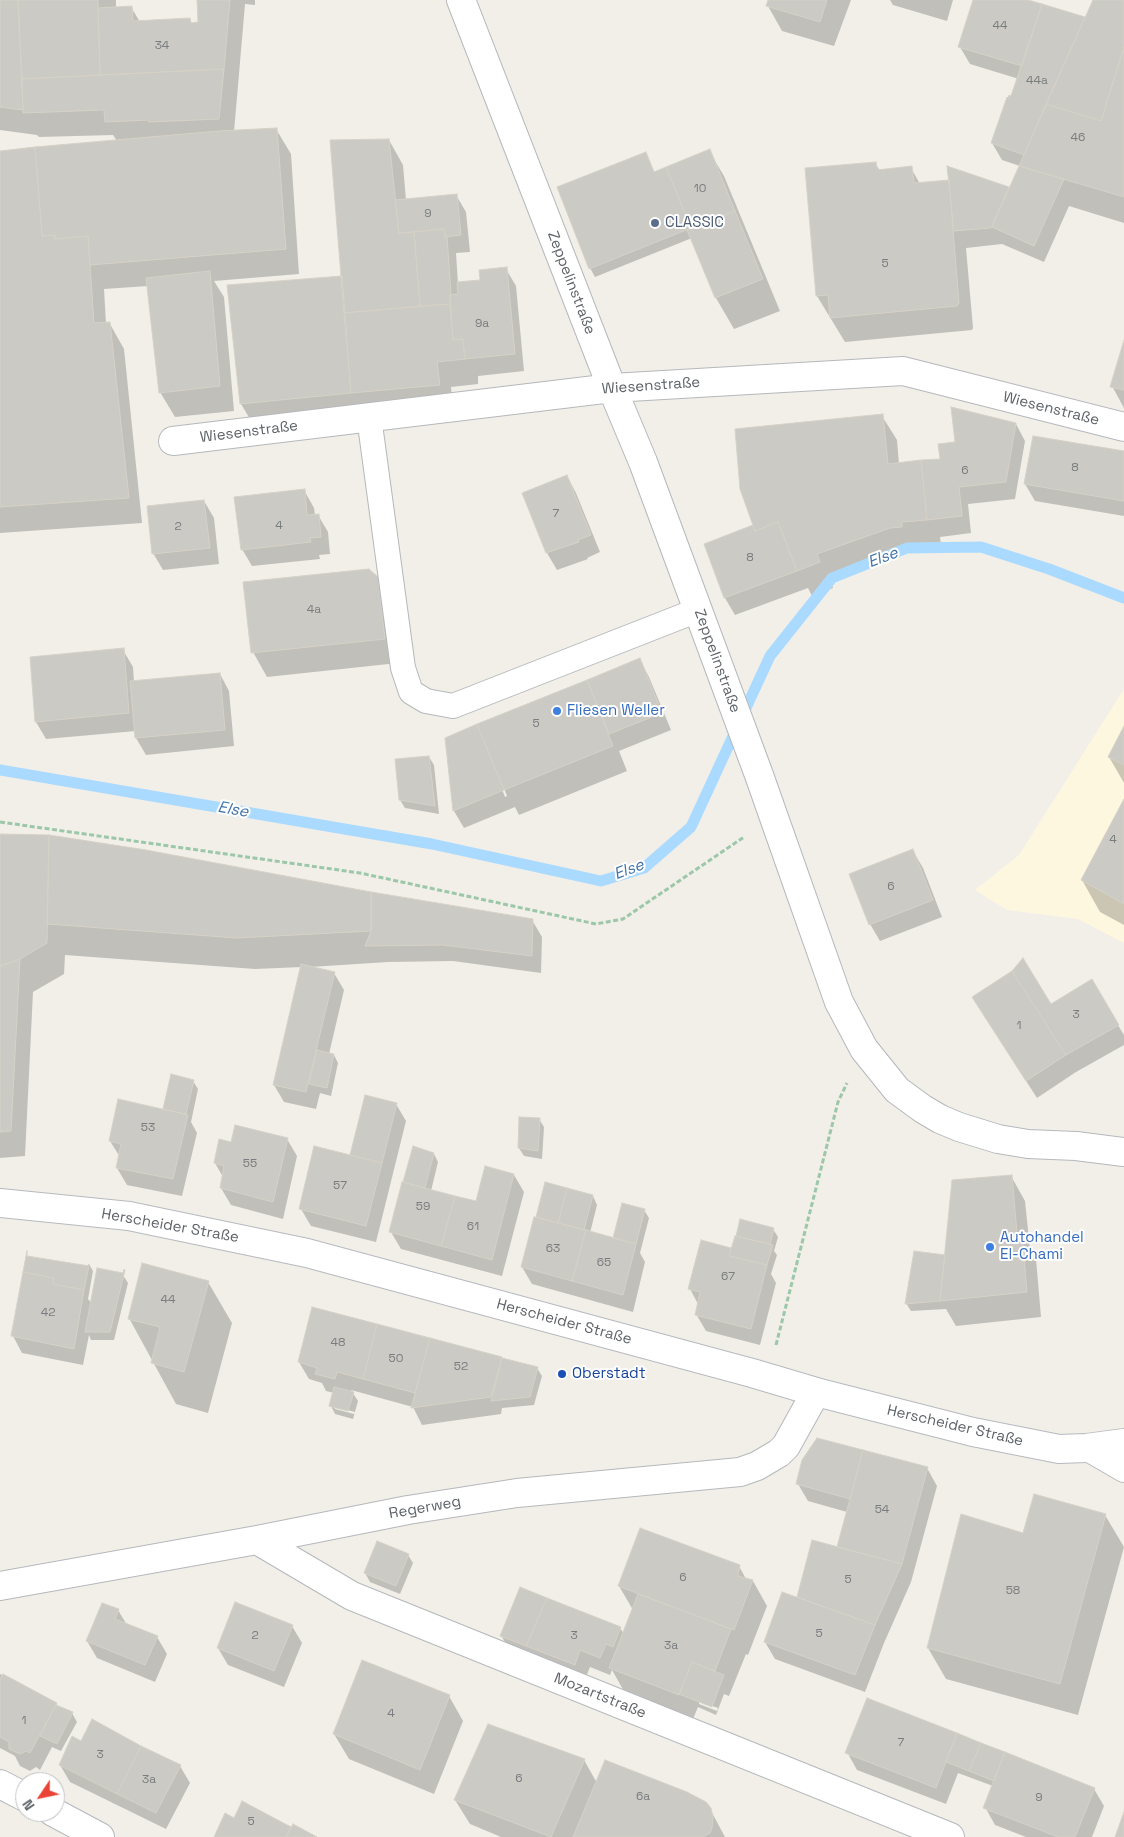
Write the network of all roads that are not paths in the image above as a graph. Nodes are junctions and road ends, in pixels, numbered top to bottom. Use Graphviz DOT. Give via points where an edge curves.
graph roads {
  1 [pos="461,0"];
  2 [pos="612,388"];
  3 [pos="369,417"];
  4 [pos="1124,427"];
  5 [pos="174,441"];
  6 [pos="698,610"];
  7 [pos="1124,1152"];
  8 [pos="0,1203"];
  9 [pos="816,1392"];
  10 [pos="1124,1443"];
  11 [pos="1086,1448"];
  12 [pos="1124,1470"];
  13 [pos="257,1540"];
  14 [pos="0,1586"];
  15 [pos="0,1784"];
  16 [pos="15,1792"];
  17 [pos="65,1818"];
  18 [pos="100,1837"];
  19 [pos="950,1837"];
  1 -- 2 [label="street, Zeppelinstraße"];
  2 -- 3 [label="street, Wiesenstraße"];
  2 -- 4 [label="street, Wiesenstraße" via="903,371"];
  2 -- 6 [label="street, Zeppelinstraße"];
  3 -- 5 [label="street, Wiesenstraße"];
  3 -- 6 [label="lane" via="403,668 411,692 426,701 453,706"];
  6 -- 7 [label="street, Zeppelinstraße" via="839,1002 864,1049 886,1078 923,1110 959,1127 1028,1144"];
  8 -- 9 [label="street, Herscheider Straße" via="128,1216 264,1242"];
  9 -- 11 [label="street, Herscheider Straße" via="973,1432 1059,1449"];
  9 -- 13 [label="street, Regerweg" via="786,1446 757,1466 740,1472 517,1493 408,1510"];
  10 -- 11 [label="street, Herscheider Straße"];
  11 -- 12 [label="lane"];
  13 -- 14 [label="street, Regerweg"];
  13 -- 19 [label="street, Mozartstraße" via="352,1596"];
  15 -- 16 [label="street"];
  17 -- 18 [label="street"];
}
